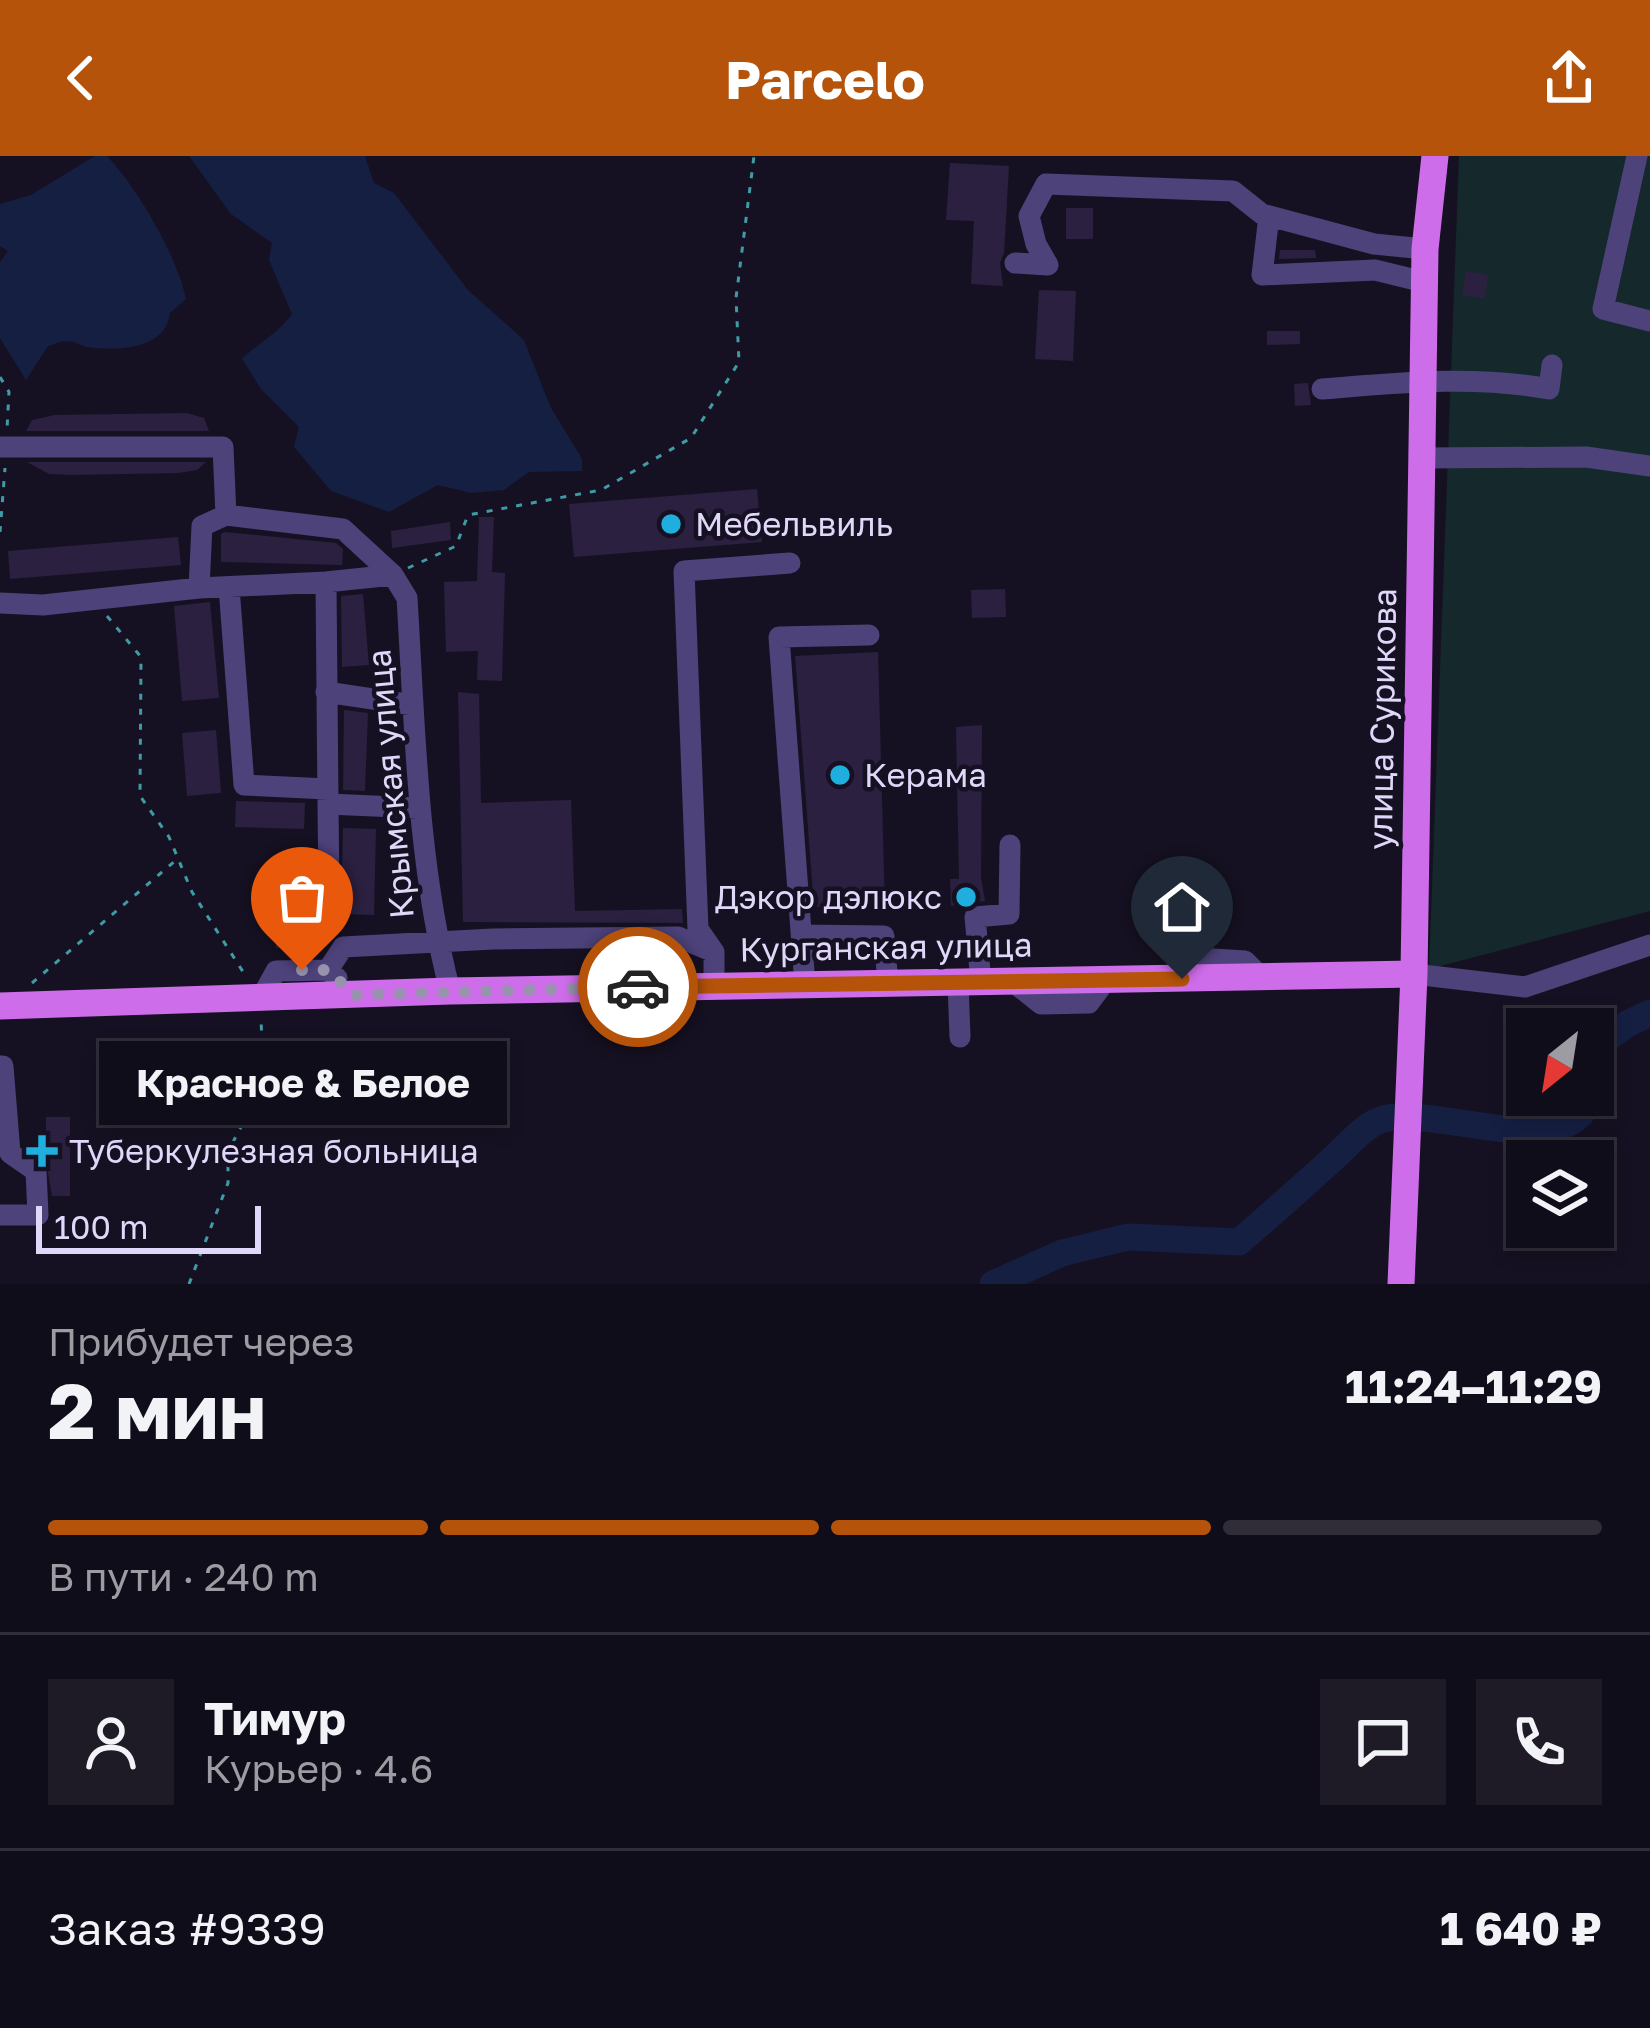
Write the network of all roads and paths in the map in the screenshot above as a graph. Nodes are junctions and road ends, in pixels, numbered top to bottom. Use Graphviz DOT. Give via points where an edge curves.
graph roads {
  1 [pos="754,156"];
  2 [pos="1435,156"];
  3 [pos="1637,156"];
  4 [pos="1269,215"];
  5 [pos="1425,249"];
  6 [pos="1015,263"];
  7 [pos="1424,282"];
  8 [pos="1650,321"];
  9 [pos="1552,364"];
  10 [pos="1423,380"];
  11 [pos="1322,389"];
  12 [pos="0,447"];
  13 [pos="1422,458"];
  14 [pos="1650,466"];
  15 [pos="226,515"];
  16 [pos="790,563"];
  17 [pos="393,575"];
  18 [pos="326,582"];
  19 [pos="230,587"];
  20 [pos="199,588"];
  21 [pos="93,600"];
  22 [pos="0,603"];
  23 [pos="868,635"];
  24 [pos="326,692"];
  25 [pos="413,705"];
  26 [pos="327,797"];
  27 [pos="419,808"];
  28 [pos="1010,845"];
  29 [pos="178,859"];
  30 [pos="329,898"];
  31 [pos="802,935"];
  32 [pos="438,943"];
  33 [pos="1650,945"];
  34 [pos="713,952"];
  35 [pos="328,970"];
  36 [pos="1414,974"];
  37 [pos="969,982"];
  38 [pos="888,984"];
  39 [pos="806,985"];
  40 [pos="714,986"];
  41 [pos="450,991"];
  42 [pos="354,995"];
  43 [pos="260,1000"];
  44 [pos="10,1006"];
  45 [pos="960,1037"];
  46 [pos="0,1066"];
  47 [pos="0,1215"];
  48 [pos="189,1284"];
  49 [pos="1401,1284"];
  1 -- 17 [label="path" via="736,298 740,362 691,437 601,490 469,514 456,546"];
  2 -- 5 [label="main road, улица Сурикова"];
  3 -- 8 [label="street" via="1603,309"];
  4 -- 5 [label="street"];
  4 -- 6 [label="street" via="1233,191 1046,184 1029,217 1048,266"];
  4 -- 7 [label="street" via="1262,275 1375,270"];
  5 -- 7 [label="main road, улица Сурикова"];
  7 -- 10 [label="main road, улица Сурикова"];
  9 -- 10 [label="street" via="1549,389"];
  10 -- 11 [label="street"];
  10 -- 13 [label="main road, улица Сурикова"];
  12 -- 15 [label="street" via="223,447"];
  13 -- 14 [label="street" via="1586,457"];
  13 -- 36 [label="main road, улица Сурикова"];
  15 -- 17 [label="street" via="343,530"];
  15 -- 20 [label="street" via="202,526"];
  16 -- 34 [label="street" via="684,571 698,929"];
  17 -- 18 [label="street"];
  17 -- 25 [label="street, Крымская улица" via="407,598"];
  18 -- 19 [label="street"];
  18 -- 24 [label="street"];
  19 -- 20 [label="street"];
  19 -- 26 [label="street" via="244,785"];
  20 -- 21 [label="street"];
  21 -- 22 [label="street"];
  21 -- 29 [label="path" via="141,657 140,796"];
  23 -- 31 [label="street" via="779,638"];
  24 -- 25 [label="street"];
  24 -- 26 [label="street"];
  25 -- 27 [label="street, Крымская улица"];
  26 -- 27 [label="street"];
  26 -- 30 [label="street"];
  27 -- 32 [label="street, Крымская улица"];
  28 -- 37 [label="street" via="1009,914 975,917"];
  29 -- 43 [label="path"];
  29 -- 44 [label="path"];
  31 -- 38 [label="street" via="884,936"];
  31 -- 39 [label="street"];
  32 -- 34 [label="street" via="678,938"];
  32 -- 35 [label="street" via="343,947"];
  32 -- 41 [label="street, Крымская улица"];
  33 -- 36 [label="street" via="1525,987"];
  34 -- 40 [label="street"];
  35 -- 42 [label="street"];
  35 -- 43 [label="street" via="276,970"];
  36 -- 37 [label="main road, Курганская улица"];
  36 -- 49 [label="main road, улица Сурикова"];
  37 -- 38 [label="main road, Курганская улица"];
  37 -- 45 [label="street"];
  38 -- 39 [label="main road, Курганская улица"];
  39 -- 40 [label="main road, Курганская улица"];
  40 -- 41 [label="main road, Курганская улица"];
  41 -- 42 [label="main road, Курганская улица"];
  42 -- 43 [label="main road, Курганская улица"];
  43 -- 44 [label="main road, Курганская улица"];
  43 -- 48 [label="path" via="264,1085 228,1151 227,1183"];
  46 -- 47 [label="street" via="10,1153 36,1171 38,1215"];
}
